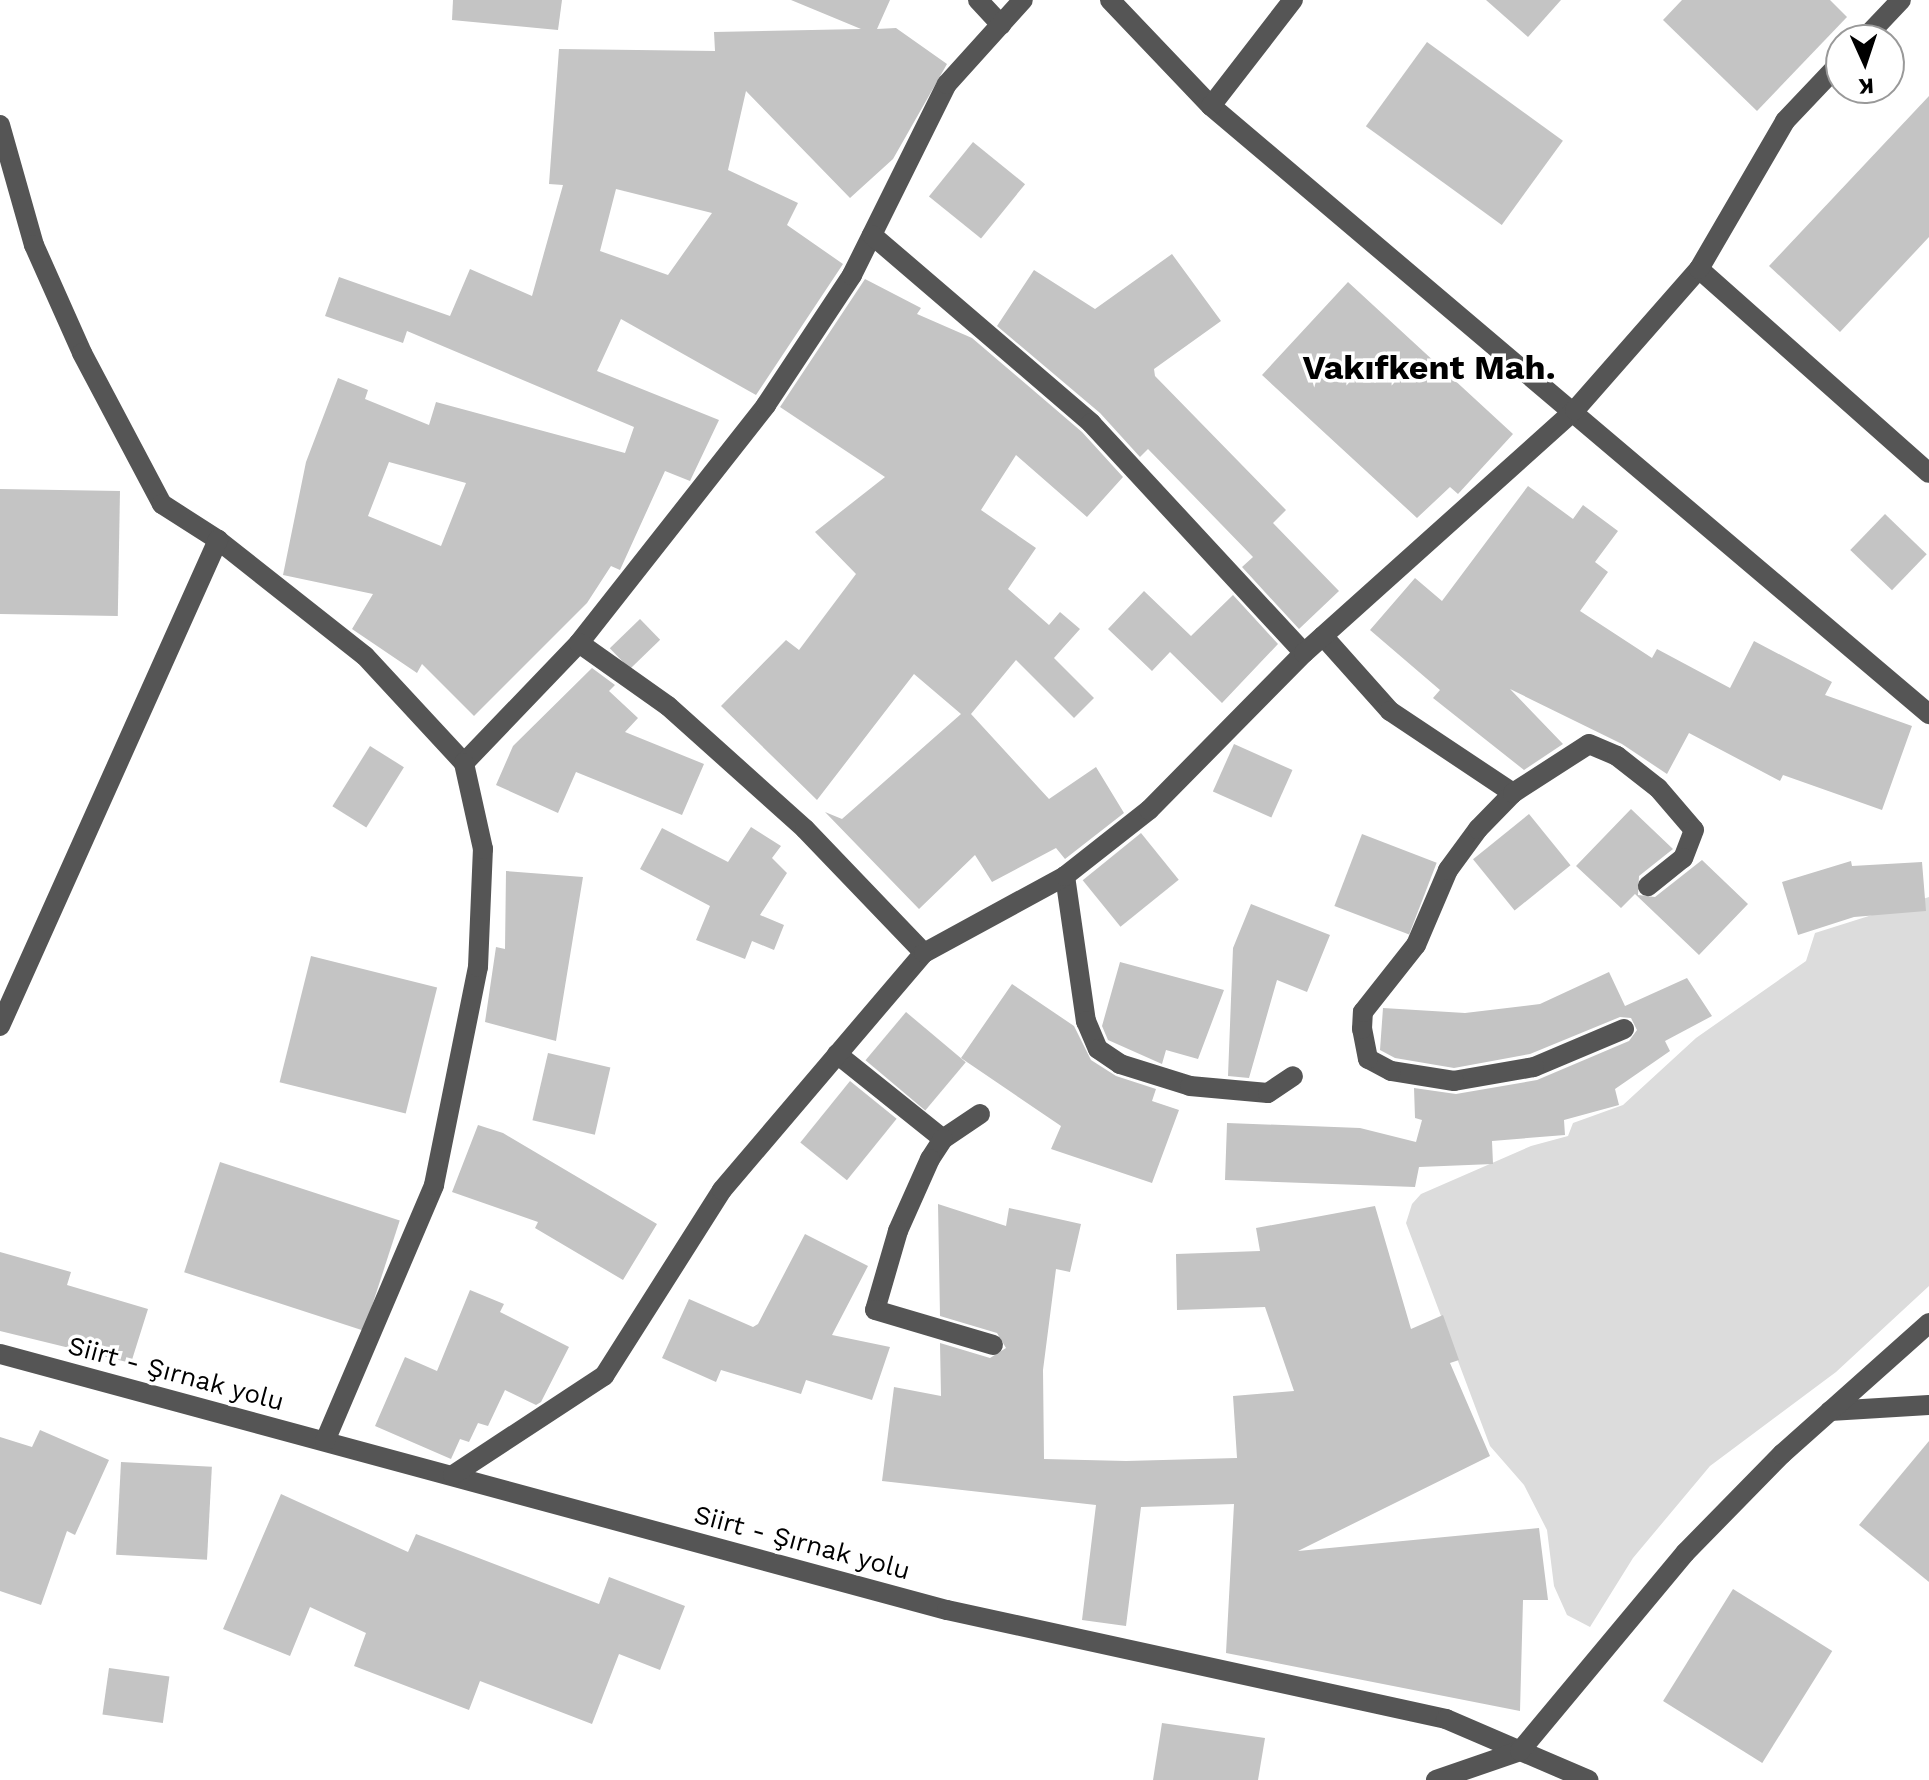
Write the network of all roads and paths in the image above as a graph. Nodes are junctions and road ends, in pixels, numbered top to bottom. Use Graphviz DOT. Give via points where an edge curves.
graph roads {
  1 [pos="978,0"];
  2 [pos="1023,0"];
  3 [pos="1110,0"];
  4 [pos="1293,0"];
  5 [pos="1901,0"];
  6 [pos="1878,24"];
  7 [pos="1001,25"];
  8 [pos="1825,79"];
  9 [pos="1211,106"];
  10 [pos="0,125"];
  11 [pos="872,235"];
  12 [pos="1699,269"];
  13 [pos="1575,410"];
  14 [pos="1929,473"];
  15 [pos="218,540"];
  16 [pos="1323,636"];
  17 [pos="579,643"];
  18 [pos="1304,653"];
  19 [pos="1929,714"];
  20 [pos="464,763"];
  21 [pos="1513,793"];
  22 [pos="1065,876"];
  23 [pos="1648,886"];
  24 [pos="924,953"];
  25 [pos="0,1026"];
  26 [pos="1624,1029"];
  27 [pos="837,1054"];
  28 [pos="1293,1076"];
  29 [pos="980,1114"];
  30 [pos="943,1139"];
  31 [pos="1929,1323"];
  32 [pos="993,1345"];
  33 [pos="0,1354"];
  34 [pos="1929,1405"];
  35 [pos="1830,1411"];
  36 [pos="325,1441"];
  37 [pos="453,1475"];
  38 [pos="1520,1751"];
  39 [pos="1436,1780"];
  40 [pos="1588,1780"];
  1 -- 7 [label="street"];
  2 -- 7 [label="street"];
  3 -- 9 [label="street"];
  4 -- 9 [label="street"];
  5 -- 6 [label="street"];
  7 -- 11 [label="street" via="947,84"];
  8 -- 12 [label="street" via="1785,121"];
  9 -- 13 [label="street"];
  10 -- 15 [label="street" via="34,245 82,353 162,504"];
  11 -- 17 [label="street" via="852,275 766,405"];
  11 -- 18 [label="street" via="1091,423"];
  12 -- 13 [label="street"];
  12 -- 14 [label="street"];
  13 -- 16 [label="street"];
  13 -- 19 [label="street" via="1800,610"];
  15 -- 20 [label="street" via="365,656"];
  15 -- 25 [label="street"];
  16 -- 18 [label="street"];
  16 -- 21 [label="street" via="1390,711"];
  17 -- 20 [label="street"];
  17 -- 24 [label="street" via="668,706 805,829"];
  18 -- 22 [label="street" via="1149,810"];
  20 -- 36 [label="street" via="483,849 478,967 437,1170"];
  21 -- 23 [label="street" via="1589,744 1617,756 1658,788 1694,830 1683,858"];
  21 -- 26 [label="street" via="1448,870 1416,945 1363,1012 1368,1059 1391,1071 1454,1081 1493,1077 1534,1067"];
  22 -- 24 [label="street"];
  22 -- 28 [label="street" via="1086,1021 1098,1049 1120,1064 1190,1086 1268,1093"];
  24 -- 27 [label="street"];
  27 -- 30 [label="street"];
  27 -- 37 [label="street" via="722,1190 604,1376"];
  29 -- 30 [label="street"];
  30 -- 32 [label="street" via="898,1231 875,1310"];
  31 -- 35 [label="street"];
  33 -- 36 [label="street, Siirt - Şırnak yolu"];
  34 -- 35 [label="street"];
  35 -- 38 [label="street" via="1685,1553"];
  36 -- 37 [label="street, Siirt - Şırnak yolu"];
  37 -- 38 [label="street, Siirt - Şırnak yolu" via="947,1610 1446,1719"];
  38 -- 39 [label="street"];
  38 -- 40 [label="street, Siirt - Şırnak yolu"];
}
